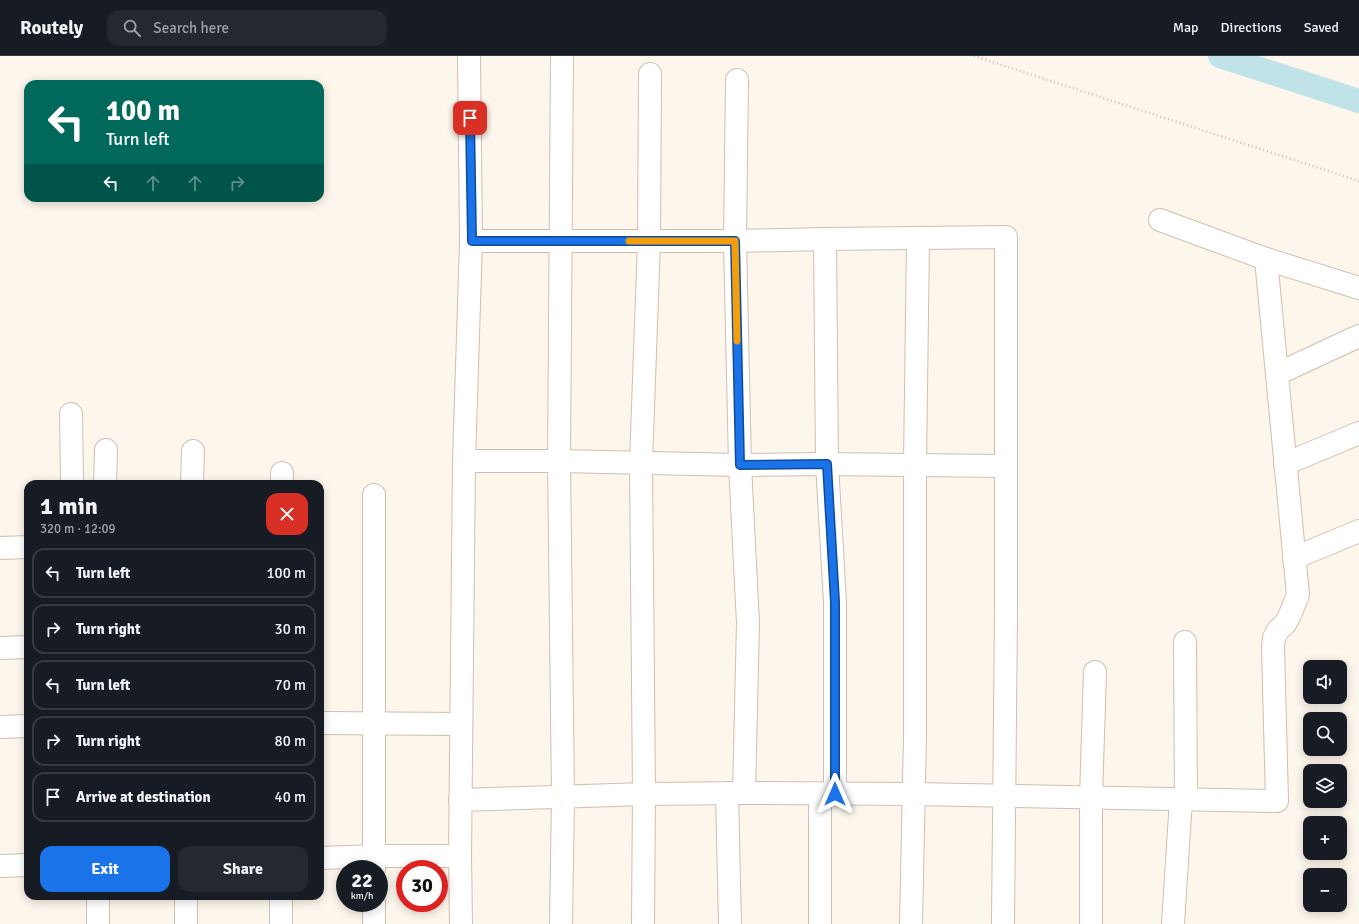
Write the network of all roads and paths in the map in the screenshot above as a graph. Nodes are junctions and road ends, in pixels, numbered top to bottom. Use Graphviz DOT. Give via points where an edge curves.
graph roads {
  1 [pos="469,56"];
  2 [pos="562,56"];
  3 [pos="974,56"];
  4 [pos="650,74"];
  5 [pos="737,80"];
  6 [pos="1359,181"];
  7 [pos="1160,220"];
  8 [pos="825,239"];
  9 [pos="918,239"];
  10 [pos="560,240"];
  11 [pos="472,241"];
  12 [pos="735,241"];
  13 [pos="649,242"];
  14 [pos="1266,259"];
  15 [pos="1359,288"];
  16 [pos="1359,336"];
  17 [pos="1277,374"];
  18 [pos="71,414"];
  19 [pos="1359,433"];
  20 [pos="106,450"];
  21 [pos="193,451"];
  22 [pos="464,461"];
  23 [pos="559,461"];
  24 [pos="641,463"];
  25 [pos="827,464"];
  26 [pos="1285,464"];
  27 [pos="740,465"];
  28 [pos="915,466"];
  29 [pos="1006,466"];
  30 [pos="72,480"];
  31 [pos="105,480"];
  32 [pos="192,480"];
  33 [pos="374,495"];
  34 [pos="1359,531"];
  35 [pos="24,547"];
  36 [pos="0,548"];
  37 [pos="1294,558"];
  38 [pos="1185,642"];
  39 [pos="24,647"];
  40 [pos="0,648"];
  41 [pos="1094,672"];
  42 [pos="324,723"];
  43 [pos="374,723"];
  44 [pos="461,724"];
  45 [pos="24,726"];
  46 [pos="0,727"];
  47 [pos="736,793"];
  48 [pos="644,794"];
  49 [pos="828,794"];
  50 [pos="914,794"];
  51 [pos="563,796"];
  52 [pos="1004,797"];
  53 [pos="1091,798"];
  54 [pos="1184,799"];
  55 [pos="460,800"];
  56 [pos="460,856"];
  57 [pos="324,858"];
  58 [pos="342,860"];
  59 [pos="374,860"];
  60 [pos="388,862"];
  61 [pos="24,865"];
  62 [pos="0,866"];
  63 [pos="98,900"];
  64 [pos="186,900"];
  65 [pos="281,900"];
  66 [pos="374,912"];
  67 [pos="98,924"];
  68 [pos="186,924"];
  69 [pos="281,924"];
  70 [pos="374,924"];
  71 [pos="462,924"];
  72 [pos="560,924"];
  73 [pos="643,924"];
  74 [pos="730,924"];
  75 [pos="820,924"];
  76 [pos="911,924"];
  77 [pos="1003,924"];
  78 [pos="1091,924"];
  79 [pos="1173,924"];
  1 -- 11 [label="street"];
  2 -- 10 [label="street"];
  3 -- 6 [label="path"];
  4 -- 13 [label="street"];
  5 -- 12 [label="street"];
  7 -- 14 [label="street"];
  8 -- 9 [label="street"];
  8 -- 12 [label="street"];
  8 -- 25 [label="street"];
  9 -- 28 [label="street"];
  9 -- 29 [label="street" via="1006,237"];
  10 -- 11 [label="street"];
  10 -- 13 [label="street"];
  10 -- 23 [label="street"];
  11 -- 22 [label="street"];
  12 -- 13 [label="street"];
  12 -- 27 [label="street"];
  13 -- 24 [label="street"];
  14 -- 15 [label="street"];
  14 -- 17 [label="street"];
  16 -- 17 [label="street"];
  17 -- 26 [label="street"];
  18 -- 30 [label="street"];
  19 -- 26 [label="street"];
  20 -- 31 [label="street"];
  21 -- 32 [label="street"];
  22 -- 23 [label="street"];
  22 -- 44 [label="street"];
  23 -- 24 [label="street"];
  23 -- 51 [label="street"];
  24 -- 27 [label="street"];
  24 -- 48 [label="street"];
  25 -- 27 [label="street"];
  25 -- 28 [label="street"];
  25 -- 49 [label="street" via="835,602"];
  26 -- 37 [label="street"];
  27 -- 47 [label="street" via="748,623"];
  28 -- 29 [label="street"];
  28 -- 50 [label="street"];
  29 -- 52 [label="street"];
  33 -- 43 [label="street"];
  34 -- 37 [label="street"];
  35 -- 36 [label="street"];
  37 -- 54 [label="street" via="1298,595 1290,617 1274,638 1273,647 1276,801"];
  38 -- 54 [label="street"];
  39 -- 40 [label="street"];
  41 -- 53 [label="street"];
  42 -- 43 [label="street"];
  43 -- 44 [label="street"];
  43 -- 59 [label="street"];
  44 -- 55 [label="street"];
  45 -- 46 [label="street"];
  47 -- 48 [label="street"];
  47 -- 49 [label="street"];
  47 -- 74 [label="street"];
  48 -- 51 [label="street"];
  48 -- 73 [label="street"];
  49 -- 50 [label="street"];
  49 -- 75 [label="street"];
  50 -- 52 [label="street"];
  50 -- 76 [label="street"];
  51 -- 55 [label="street"];
  51 -- 72 [label="street"];
  52 -- 53 [label="street"];
  52 -- 77 [label="street"];
  53 -- 54 [label="street"];
  53 -- 78 [label="street"];
  54 -- 79 [label="street"];
  55 -- 56 [label="street"];
  56 -- 60 [label="street"];
  56 -- 71 [label="street"];
  57 -- 58 [label="street"];
  61 -- 62 [label="street"];
  63 -- 67 [label="street"];
  64 -- 68 [label="street"];
  65 -- 69 [label="street"];
  66 -- 70 [label="street"];
}
